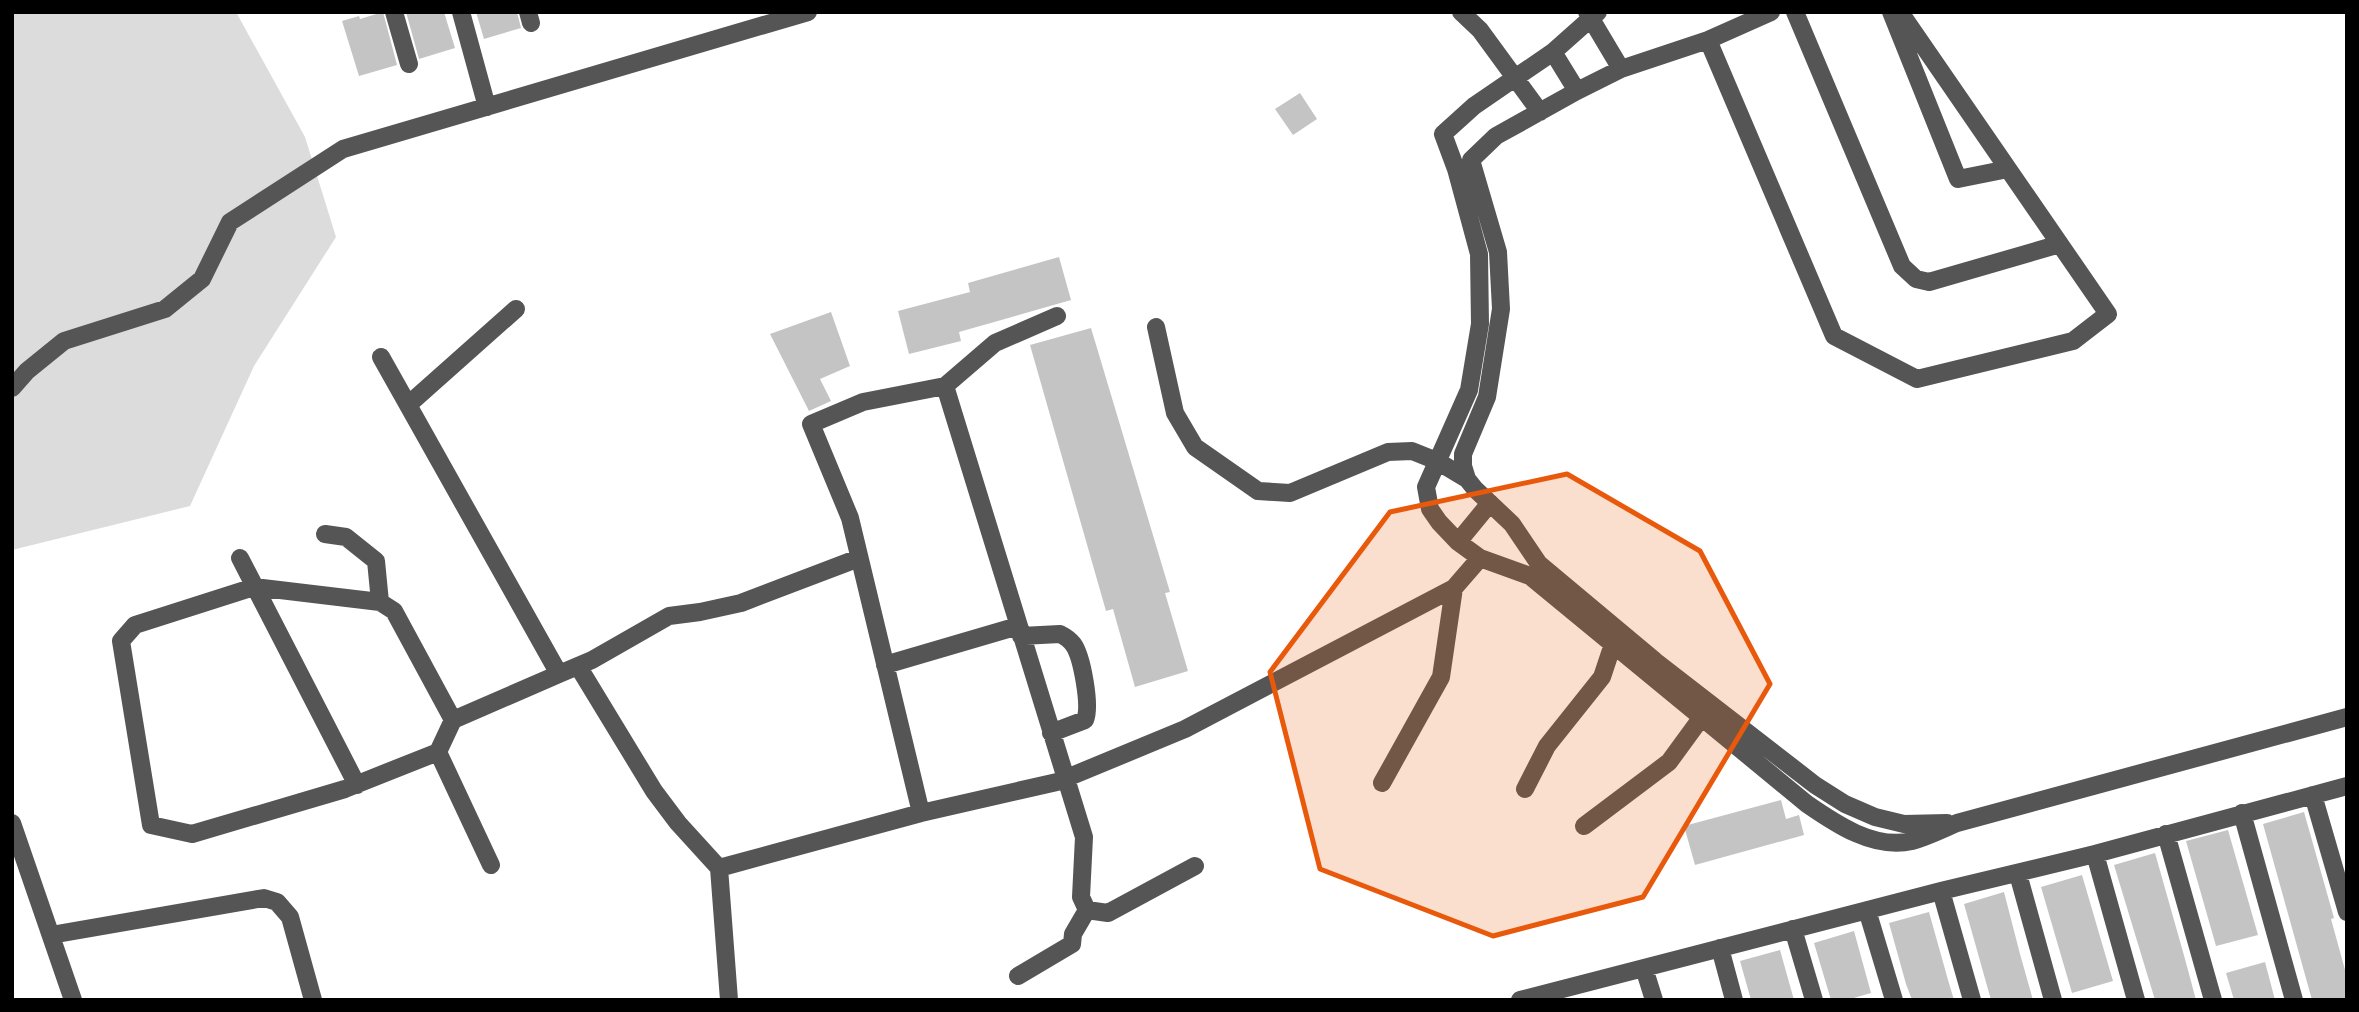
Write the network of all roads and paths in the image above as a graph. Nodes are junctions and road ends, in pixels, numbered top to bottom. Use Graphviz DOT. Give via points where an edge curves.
graph roads {
  1 [pos="394,12"];
  2 [pos="461,12"];
  3 [pos="808,12"];
  4 [pos="1461,12"];
  5 [pos="1771,12"];
  6 [pos="1795,12"];
  7 [pos="1891,12"];
  8 [pos="1900,12"];
  9 [pos="1592,14"];
  10 [pos="1708,40"];
  11 [pos="1553,52"];
  12 [pos="409,64"];
  13 [pos="1621,69"];
  14 [pos="1517,78"];
  15 [pos="1577,90"];
  16 [pos="487,107"];
  17 [pos="1540,112"];
  18 [pos="2008,169"];
  19 [pos="2060,244"];
  20 [pos="516,309"];
  21 [pos="1057,317"];
  22 [pos="1156,327"];
  23 [pos="380,357"];
  24 [pos="945,386"];
  25 [pos="12,388"];
  26 [pos="408,405"];
  27 [pos="1437,461"];
  28 [pos="1468,479"];
  29 [pos="1490,503"];
  30 [pos="325,534"];
  31 [pos="1522,539"];
  32 [pos="1458,542"];
  33 [pos="240,558"];
  34 [pos="859,558"];
  35 [pos="1480,558"];
  36 [pos="1505,567"];
  37 [pos="254,587"];
  38 [pos="1454,588"];
  39 [pos="380,602"];
  40 [pos="1020,631"];
  41 [pos="1613,644"];
  42 [pos="885,665"];
  43 [pos="578,666"];
  44 [pos="559,674"];
  45 [pos="1706,711"];
  46 [pos="2347,717"];
  47 [pos="453,720"];
  48 [pos="1051,733"];
  49 [pos="438,752"];
  50 [pos="1065,779"];
  51 [pos="1382,783"];
  52 [pos="357,785"];
  53 [pos="2347,786"];
  54 [pos="1525,789"];
  55 [pos="2313,795"];
  56 [pos="921,813"];
  57 [pos="2242,813"];
  58 [pos="12,822"];
  59 [pos="1584,826"];
  60 [pos="2166,834"];
  61 [pos="2095,854"];
  62 [pos="491,865"];
  63 [pos="1195,866"];
  64 [pos="719,868"];
  65 [pos="2018,874"];
  66 [pos="1941,891"];
  67 [pos="1087,910"];
  68 [pos="1867,910"];
  69 [pos="2347,912"];
  70 [pos="1793,929"];
  71 [pos="51,935"];
  72 [pos="1720,948"];
  73 [pos="1644,968"];
  74 [pos="1018,976"];
  75 [pos="1567,994"];
  76 [pos="73,1000"];
  77 [pos="313,1000"];
  78 [pos="729,1000"];
  79 [pos="1520,1000"];
  80 [pos="1654,1000"];
  81 [pos="1734,1000"];
  82 [pos="1814,1000"];
  83 [pos="1894,1000"];
  84 [pos="1972,1000"];
  85 [pos="2053,1000"];
  86 [pos="2136,1000"];
  87 [pos="2213,1000"];
  88 [pos="2294,1000"];
  1 -- 12 [label="street"];
  2 -- 16 [label="street"];
  3 -- 16 [label="street"];
  4 -- 14 [label="street"];
  5 -- 10 [label="street"];
  6 -- 19 [label="street" via="1902,266 1916,279 1929,282"];
  7 -- 18 [label="street" via="1958,179"];
  8 -- 18 [label="street"];
  9 -- 11 [label="street"];
  9 -- 13 [label="street"];
  10 -- 13 [label="street"];
  10 -- 19 [label="street" via="1834,335 1917,379 2073,341 2108,314"];
  11 -- 14 [label="street"];
  11 -- 15 [label="street"];
  13 -- 15 [label="street"];
  14 -- 17 [label="street"];
  14 -- 27 [label="street" via="1474,106 1443,134 1479,254 1480,324 1469,390"];
  15 -- 17 [label="street"];
  16 -- 25 [label="street" via="343,149 230,222 202,279 165,309 64,341"];
  17 -- 28 [label="street" via="1496,136 1471,160 1499,253 1501,309 1487,397 1463,454"];
  18 -- 19 [label="street"];
  20 -- 26 [label="street"];
  21 -- 24 [label="street" via="995,342"];
  22 -- 27 [label="street" via="1175,413 1195,447 1258,491 1290,493 1388,452 1412,451"];
  23 -- 26 [label="street"];
  24 -- 34 [label="street" via="863,402 811,424 850,518"];
  24 -- 40 [label="street"];
  26 -- 44 [label="street"];
  27 -- 28 [label="street"];
  27 -- 32 [label="street" via="1426,487 1430,509"];
  28 -- 29 [label="street"];
  29 -- 31 [label="street"];
  29 -- 32 [label="street"];
  30 -- 39 [label="street" via="346,537 376,561"];
  31 -- 36 [label="street"];
  31 -- 45 [label="street" via="1539,564"];
  32 -- 35 [label="street"];
  33 -- 37 [label="street"];
  34 -- 42 [label="street"];
  34 -- 43 [label="street" via="741,603 669,616"];
  35 -- 36 [label="street"];
  35 -- 38 [label="street"];
  36 -- 41 [label="street" via="1530,576"];
  37 -- 39 [label="street"];
  37 -- 52 [label="street"];
  37 -- 52 [label="street" via="135,625 121,641 151,825 191,834"];
  38 -- 50 [label="street" via="1185,729"];
  38 -- 51 [label="street" via="1441,677"];
  39 -- 47 [label="street" via="394,611"];
  40 -- 42 [label="street"];
  40 -- 48 [label="street"];
  40 -- 48 [label="street" via="1060,634 1074,645 1087,713 1085,720"];
  41 -- 45 [label="street"];
  41 -- 54 [label="street" via="1602,677 1548,746"];
  42 -- 56 [label="street"];
  43 -- 44 [label="street"];
  43 -- 64 [label="street" via="654,791"];
  44 -- 47 [label="street"];
  45 -- 46 [label="street" via="1845,804 1904,824 1957,823"];
  45 -- 59 [label="street" via="1669,762"];
  47 -- 49 [label="street"];
  48 -- 50 [label="street"];
  49 -- 52 [label="street"];
  49 -- 62 [label="street"];
  50 -- 56 [label="street"];
  50 -- 67 [label="street" via="1084,837 1080,897"];
  53 -- 55 [label="street"];
  55 -- 57 [label="street"];
  55 -- 69 [label="street"];
  56 -- 64 [label="street"];
  57 -- 60 [label="street"];
  57 -- 88 [label="street"];
  58 -- 71 [label="street"];
  60 -- 61 [label="street"];
  60 -- 87 [label="street"];
  61 -- 65 [label="street"];
  61 -- 86 [label="street"];
  63 -- 67 [label="street" via="1108,913"];
  64 -- 78 [label="street"];
  65 -- 66 [label="street"];
  65 -- 85 [label="street"];
  66 -- 68 [label="street"];
  66 -- 84 [label="street"];
  67 -- 74 [label="street" via="1072,944"];
  68 -- 70 [label="street"];
  68 -- 83 [label="street"];
  70 -- 72 [label="street"];
  70 -- 82 [label="street"];
  71 -- 76 [label="street"];
  71 -- 77 [label="street" via="264,898 277,902 290,917"];
  72 -- 73 [label="street"];
  72 -- 81 [label="street"];
  73 -- 75 [label="street"];
  73 -- 80 [label="street"];
  75 -- 79 [label="street"];
}
